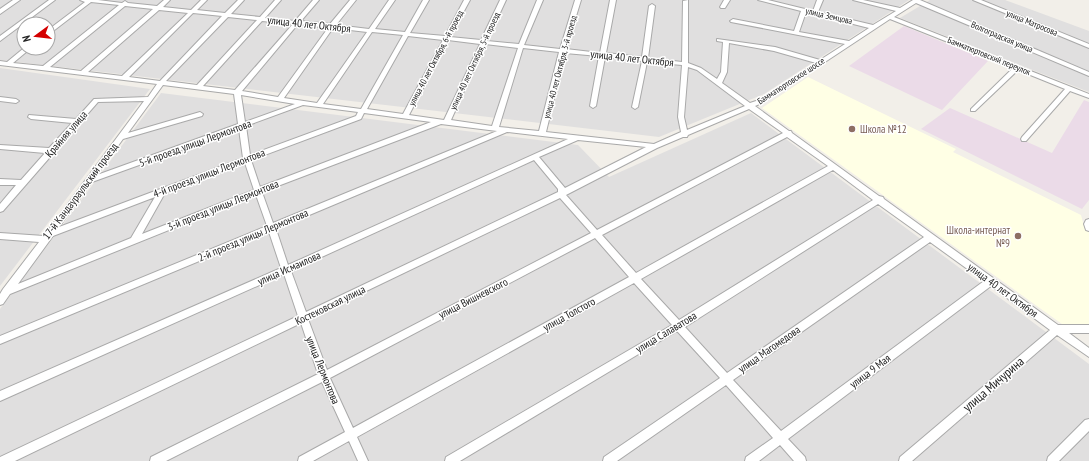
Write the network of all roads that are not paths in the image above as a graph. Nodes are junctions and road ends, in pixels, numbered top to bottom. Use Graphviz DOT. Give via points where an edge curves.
graph roads {
  1 [pos="17,0"];
  2 [pos="52,0"];
  3 [pos="88,0"];
  4 [pos="167,0"];
  5 [pos="204,0"];
  6 [pos="241,0"];
  7 [pos="278,0"];
  8 [pos="316,0"];
  9 [pos="353,0"];
  10 [pos="392,0"];
  11 [pos="426,0"];
  12 [pos="467,0"];
  13 [pos="503,0"];
  14 [pos="540,0"];
  15 [pos="578,0"];
  16 [pos="613,0"];
  17 [pos="685,0"];
  18 [pos="727,0"];
  19 [pos="761,0"];
  20 [pos="820,0"];
  21 [pos="856,0"];
  22 [pos="916,0"];
  23 [pos="976,0"];
  24 [pos="126,2"];
  25 [pos="652,6"];
  26 [pos="724,7"];
  27 [pos="158,8"];
  28 [pos="804,10"];
  29 [pos="901,10"];
  30 [pos="192,11"];
  31 [pos="0,12"];
  32 [pos="815,13"];
  33 [pos="226,15"];
  34 [pos="890,17"];
  35 [pos="261,19"];
  36 [pos="733,21"];
  37 [pos="298,22"];
  38 [pos="56,26"];
  39 [pos="332,26"];
  40 [pos="874,27"];
  41 [pos="372,30"];
  42 [pos="796,33"];
  43 [pos="406,34"];
  44 [pos="446,38"];
  45 [pos="0,39"];
  46 [pos="719,40"];
  47 [pos="726,41"];
  48 [pos="483,42"];
  49 [pos="849,43"];
  50 [pos="521,46"];
  51 [pos="1089,46"];
  52 [pos="563,50"];
  53 [pos="604,55"];
  54 [pos="18,56"];
  55 [pos="645,59"];
  56 [pos="821,62"];
  57 [pos="0,63"];
  58 [pos="8,64"];
  59 [pos="685,64"];
  60 [pos="45,68"];
  61 [pos="1017,68"];
  62 [pos="83,73"];
  63 [pos="1089,74"];
  64 [pos="124,78"];
  65 [pos="162,82"];
  66 [pos="719,83"];
  67 [pos="199,87"];
  68 [pos="1069,88"];
  69 [pos="237,92"];
  70 [pos="1089,96"];
  71 [pos="0,99"];
  72 [pos="149,99"];
  73 [pos="280,100"];
  74 [pos="16,102"];
  75 [pos="303,103"];
  76 [pos="319,105"];
  77 [pos="593,106"];
  78 [pos="751,106"];
  79 [pos="635,107"];
  80 [pos="973,110"];
  81 [pos="363,111"];
  82 [pos="200,114"];
  83 [pos="405,116"];
  84 [pos="31,118"];
  85 [pos="77,121"];
  86 [pos="444,121"];
  87 [pos="242,126"];
  88 [pos="495,128"];
  89 [pos="506,130"];
  90 [pos="542,133"];
  91 [pos="789,134"];
  92 [pos="685,135"];
  93 [pos="120,138"];
  94 [pos="577,138"];
  95 [pos="1024,139"];
  96 [pos="655,146"];
  97 [pos="0,147"];
  98 [pos="51,151"];
  99 [pos="535,157"];
  100 [pos="247,158"];
  101 [pos="834,166"];
  102 [pos="88,181"];
  103 [pos="0,182"];
  104 [pos="22,183"];
  105 [pos="163,190"];
  106 [pos="258,191"];
  107 [pos="561,194"];
  108 [pos="880,199"];
  109 [pos="0,208"];
  110 [pos="271,228"];
  111 [pos="52,233"];
  112 [pos="596,234"];
  113 [pos="0,236"];
  114 [pos="931,237"];
  115 [pos="45,239"];
  116 [pos="134,241"];
  117 [pos="285,270"];
  118 [pos="635,278"];
  119 [pos="991,281"];
  120 [pos="6,292"];
  121 [pos="0,301"];
  122 [pos="303,318"];
  123 [pos="678,326"];
  124 [pos="1056,329"];
  125 [pos="1089,329"];
  126 [pos="0,340"];
  127 [pos="1089,353"];
  128 [pos="324,376"];
  129 [pos="726,379"];
  130 [pos="0,396"];
  131 [pos="1089,424"];
  132 [pos="351,434"];
  133 [pos="780,438"];
  134 [pos="4,461"];
  135 [pos="155,461"];
  136 [pos="303,461"];
  137 [pos="363,461"];
  138 [pos="450,461"];
  139 [pos="608,461"];
  140 [pos="750,461"];
  141 [pos="801,461"];
  142 [pos="904,461"];
  143 [pos="1052,461"];
  1 -- 31 [label="street"];
  2 -- 45 [label="street"];
  3 -- 24 [label="street, улица 40 лет Октября"];
  3 -- 38 [label="street"];
  4 -- 27 [label="street"];
  5 -- 30 [label="street"];
  6 -- 33 [label="street, 17-й Кандаураульский проезд"];
  7 -- 35 [label="street"];
  8 -- 37 [label="street"];
  9 -- 39 [label="street"];
  10 -- 41 [label="street"];
  11 -- 43 [label="street"];
  12 -- 44 [label="street, улица 40 лет Октября, 6-й проезд"];
  13 -- 48 [label="street, улица 40 лет Октября, 5-й проезд"];
  14 -- 50 [label="street"];
  15 -- 52 [label="street, улица 40 лет Октября, 3-й проезд"];
  16 -- 53 [label="street"];
  17 -- 59 [label="street"];
  18 -- 26 [label="street"];
  19 -- 28 [label="street, улица Земцова"];
  20 -- 32 [label="street"];
  21 -- 29 [label="street"];
  22 -- 29 [label="street, Бамматюртовское шоссе"];
  22 -- 63 [label="street, Волгоградская улица"];
  23 -- 51 [label="street, улица Матросова"];
  24 -- 27 [label="street, улица 40 лет Октября"];
  24 -- 60 [label="street"];
  25 -- 55 [label="street"];
  27 -- 30 [label="street, улица 40 лет Октября"];
  27 -- 62 [label="street"];
  28 -- 32 [label="street, улица Земцова"];
  28 -- 42 [label="street"];
  29 -- 34 [label="street, Бамматюртовское шоссе"];
  30 -- 33 [label="street, улица 40 лет Октября"];
  30 -- 64 [label="street"];
  32 -- 40 [label="street, улица Земцова"];
  33 -- 35 [label="street, улица 40 лет Октября"];
  33 -- 65 [label="street, 17-й Кандаураульский проезд"];
  34 -- 40 [label="street, Бамматюртовское шоссе"];
  34 -- 61 [label="street, Бамматюртовский переулок"];
  35 -- 37 [label="street, улица 40 лет Октября"];
  35 -- 67 [label="street"];
  36 -- 42 [label="street"];
  37 -- 39 [label="street, улица 40 лет Октября"];
  37 -- 69 [label="street"];
  39 -- 41 [label="street, улица 40 лет Октября"];
  39 -- 73 [label="street"];
  40 -- 49 [label="street, Бамматюртовское шоссе"];
  41 -- 43 [label="street, улица 40 лет Октября"];
  41 -- 76 [label="street"];
  42 -- 49 [label="street"];
  43 -- 44 [label="street, улица 40 лет Октября"];
  43 -- 81 [label="street"];
  44 -- 48 [label="street, улица 40 лет Октября"];
  44 -- 83 [label="street, улица 40 лет Октября, 6-й проезд"];
  46 -- 47 [label="street"];
  47 -- 56 [label="street" via="775,49"];
  47 -- 66 [label="street" via="724,72"];
  48 -- 50 [label="street, улица 40 лет Октября"];
  48 -- 86 [label="street, улица 40 лет Октября, 5-й проезд"];
  49 -- 56 [label="street, Бамматюртовское шоссе"];
  50 -- 52 [label="street, улица 40 лет Октября"];
  50 -- 88 [label="street"];
  52 -- 53 [label="street, улица 40 лет Октября"];
  52 -- 90 [label="street, улица 40 лет Октября, 3-й проезд"];
  53 -- 55 [label="street, улица 40 лет Октября"];
  53 -- 77 [label="street"];
  54 -- 58 [label="street"];
  55 -- 59 [label="street, улица 40 лет Октября"];
  55 -- 79 [label="street"];
  56 -- 78 [label="street, Бамматюртовское шоссе"];
  57 -- 58 [label="street"];
  58 -- 60 [label="street"];
  59 -- 66 [label="street, улица 40 лет Октября" via="699,69"];
  59 -- 92 [label="street" via="681,117"];
  60 -- 62 [label="street"];
  61 -- 68 [label="street, Бамматюртовский переулок"];
  61 -- 80 [label="street"];
  62 -- 64 [label="street"];
  64 -- 65 [label="street"];
  65 -- 67 [label="street"];
  65 -- 72 [label="street, 17-й Кандаураульский проезд"];
  66 -- 78 [label="street, улица 40 лет Октября"];
  67 -- 69 [label="street"];
  68 -- 70 [label="street, Бамматюртовский переулок"];
  68 -- 95 [label="street"];
  69 -- 73 [label="street"];
  69 -- 87 [label="street, улица Лермонтова"];
  71 -- 74 [label="street"];
  72 -- 85 [label="street, Крайняя улица" via="96,100"];
  72 -- 93 [label="street, 17-й Кандаураульский проезд"];
  73 -- 75 [label="street"];
  75 -- 76 [label="street"];
  75 -- 87 [label="street, 5-й проезд улицы Лермонтова"];
  76 -- 81 [label="street"];
  78 -- 91 [label="street, улица 40 лет Октября"];
  78 -- 92 [label="street, Бамматюртовское шоссе"];
  81 -- 83 [label="street"];
  81 -- 100 [label="street, 4-й проезд улицы Лермонтова" via="359,117"];
  82 -- 93 [label="street"];
  83 -- 86 [label="street"];
  84 -- 85 [label="street"];
  85 -- 98 [label="street, Крайняя улица"];
  86 -- 88 [label="street"];
  86 -- 106 [label="street, 3-й проезд улицы Лермонтова"];
  87 -- 100 [label="street, улица Лермонтова"];
  87 -- 102 [label="street, 5-й проезд улицы Лермонтова"];
  88 -- 89 [label="street"];
  89 -- 90 [label="street"];
  89 -- 110 [label="street, 2-й проезд улицы Лермонтова"];
  90 -- 94 [label="street"];
  91 -- 101 [label="street, улица 40 лет Октября"];
  91 -- 112 [label="street, улица Вишневского"];
  92 -- 96 [label="street, Бамматюртовское шоссе"];
  93 -- 102 [label="street, 17-й Кандаураульский проезд"];
  94 -- 96 [label="street"];
  94 -- 99 [label="street, улица Исмаилова"];
  96 -- 107 [label="street, Костековская улица"];
  97 -- 98 [label="street"];
  98 -- 104 [label="street, Крайняя улица"];
  99 -- 107 [label="street" via="562,189"];
  99 -- 117 [label="street, улица Исмаилова"];
  100 -- 105 [label="street, 4-й проезд улицы Лермонтова"];
  100 -- 106 [label="street, улица Лермонтова"];
  101 -- 108 [label="street, улица 40 лет Октября"];
  101 -- 118 [label="street, улица Толстого"];
  102 -- 111 [label="street, 17-й Кандаураульский проезд"];
  103 -- 104 [label="street"];
  104 -- 109 [label="street, Крайняя улица"];
  105 -- 111 [label="street, 4-й проезд улицы Лермонтова"];
  105 -- 116 [label="street"];
  106 -- 110 [label="street, улица Лермонтова"];
  106 -- 116 [label="street, 3-й проезд улицы Лермонтова"];
  107 -- 112 [label="street"];
  107 -- 122 [label="street, Костековская улица"];
  108 -- 114 [label="street, улица 40 лет Октября"];
  108 -- 123 [label="street, улица Салаватова"];
  110 -- 117 [label="street, улица Лермонтова"];
  110 -- 126 [label="street, 2-й проезд улицы Лермонтова"];
  111 -- 115 [label="street, 17-й Кандаураульский проезд"];
  112 -- 118 [label="street"];
  112 -- 128 [label="street, улица Вишневского"];
  113 -- 115 [label="street"];
  114 -- 119 [label="street, улица 40 лет Октября"];
  114 -- 129 [label="street, улица Магомедова"];
  115 -- 120 [label="street, 17-й Кандаураульский проезд"];
  116 -- 120 [label="street, 3-й проезд улицы Лермонтова"];
  117 -- 122 [label="street, улица Лермонтова"];
  117 -- 130 [label="street, улица Исмаилова"];
  118 -- 123 [label="street"];
  118 -- 132 [label="street, улица Толстого"];
  119 -- 124 [label="street, улица 40 лет Октября"];
  119 -- 133 [label="street, улица 9 Мая"];
  120 -- 121 [label="street, 17-й Кандаураульский проезд"];
  122 -- 128 [label="street, улица Лермонтова"];
  122 -- 134 [label="street, Костековская улица"];
  123 -- 129 [label="street"];
  123 -- 138 [label="street, улица Салаватова"];
  124 -- 125 [label="street"];
  124 -- 127 [label="street, улица 40 лет Октября"];
  124 -- 142 [label="street, улица Мичурина"];
  128 -- 132 [label="street, улица Лермонтова"];
  128 -- 135 [label="street, улица Вишневского"];
  129 -- 133 [label="street"];
  129 -- 139 [label="street, улица Магомедова"];
  131 -- 143 [label="street"];
  132 -- 136 [label="street, улица Толстого"];
  132 -- 137 [label="street, улица Лермонтова"];
  133 -- 140 [label="street, улица 9 Мая"];
  133 -- 141 [label="street"];
}
